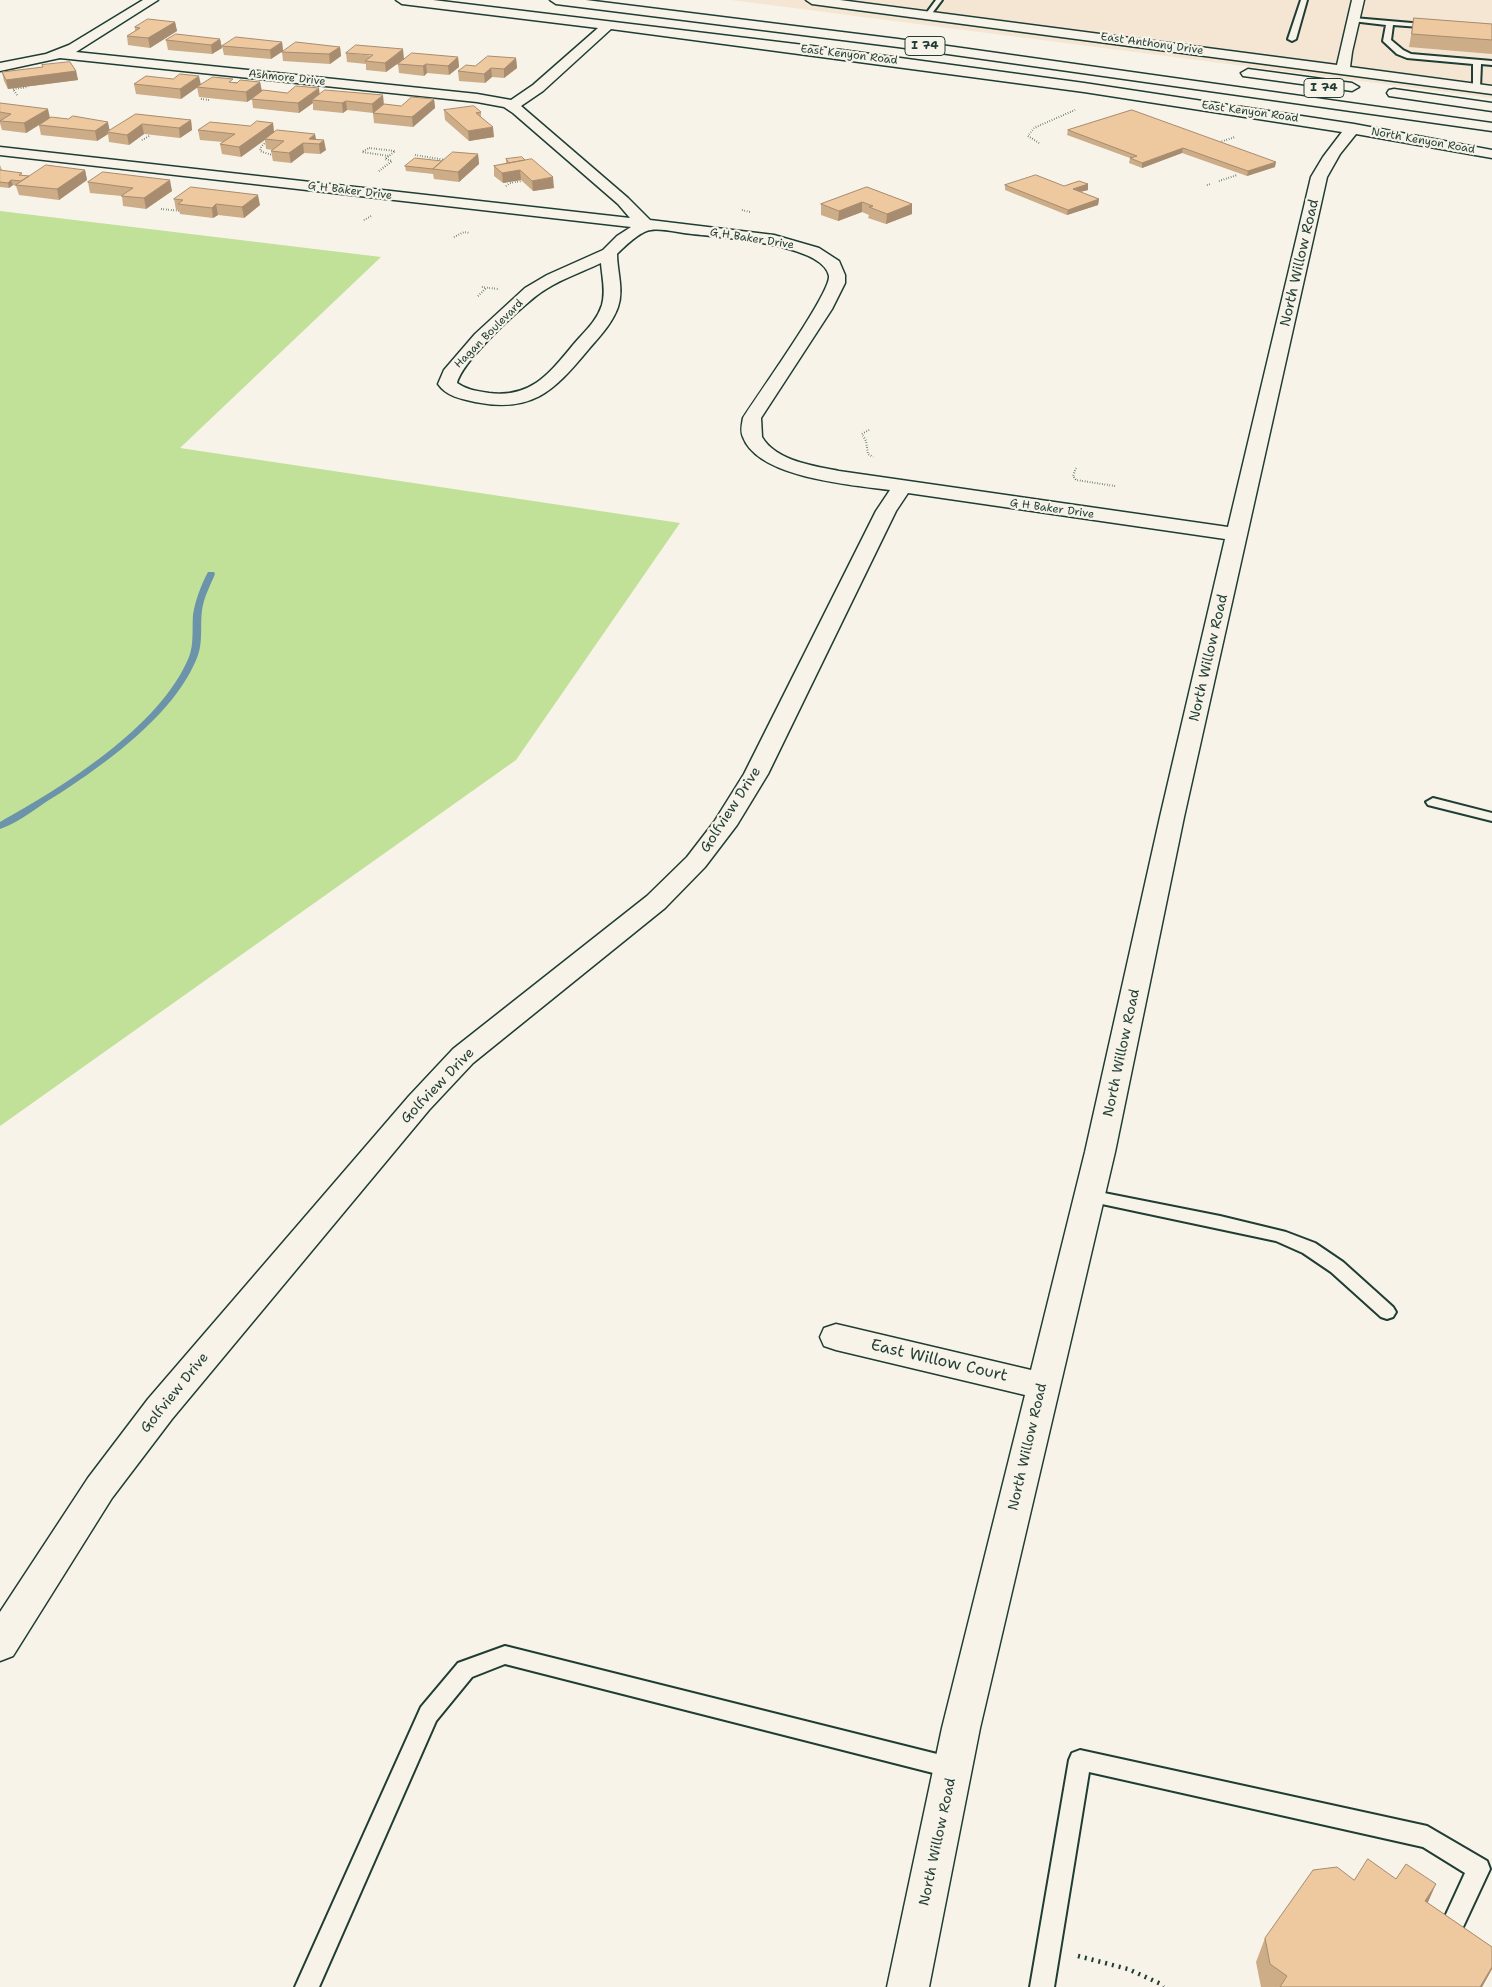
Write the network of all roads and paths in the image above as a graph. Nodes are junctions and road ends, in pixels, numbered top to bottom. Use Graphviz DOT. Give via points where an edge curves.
graph roads {
  1 [pos="152,0"];
  2 [pos="402,0"];
  3 [pos="556,0"];
  4 [pos="812,0"];
  5 [pos="939,0"];
  6 [pos="1304,0"];
  7 [pos="1358,0"];
  8 [pos="833,1"];
  9 [pos="928,14"];
  10 [pos="1354,20"];
  11 [pos="1390,23"];
  12 [pos="608,25"];
  13 [pos="1446,27"];
  14 [pos="1292,39"];
  15 [pos="61,54"];
  16 [pos="1477,62"];
  17 [pos="1492,63"];
  18 [pos="0,67"];
  19 [pos="1343,70"];
  20 [pos="1234,73"];
  21 [pos="28,87"];
  22 [pos="1476,88"];
  23 [pos="1492,90"];
  24 [pos="1372,93"];
  25 [pos="17,95"];
  26 [pos="204,98"];
  27 [pos="1293,98"];
  28 [pos="209,100"];
  29 [pos="512,106"];
  30 [pos="1492,107"];
  31 [pos="1078,109"];
  32 [pos="1492,114"];
  33 [pos="1492,127"];
  34 [pos="1354,128"];
  35 [pos="1492,135"];
  36 [pos="149,136"];
  37 [pos="1235,137"];
  38 [pos="270,138"];
  39 [pos="142,140"];
  40 [pos="1039,143"];
  41 [pos="1216,143"];
  42 [pos="0,151"];
  43 [pos="276,152"];
  44 [pos="272,154"];
  45 [pos="1492,154"];
  46 [pos="415,155"];
  47 [pos="390,156"];
  48 [pos="268,157"];
  49 [pos="445,163"];
  50 [pos="377,172"];
  51 [pos="1236,175"];
  52 [pos="1219,181"];
  53 [pos="1211,184"];
  54 [pos="1207,186"];
  55 [pos="161,209"];
  56 [pos="184,212"];
  57 [pos="646,225"];
  58 [pos="470,233"];
  59 [pos="454,237"];
  60 [pos="609,253"];
  61 [pos="486,288"];
  62 [pos="478,296"];
  63 [pos="869,430"];
  64 [pos="881,459"];
  65 [pos="1076,468"];
  66 [pos="1115,486"];
  67 [pos="902,488"];
  68 [pos="1238,535"];
  69 [pos="1433,802"];
  70 [pos="1492,816"];
  71 [pos="1089,1196"];
  72 [pos="1387,1312"];
  73 [pos="836,1337"];
  74 [pos="1042,1386"];
  75 [pos="0,1644"];
  76 [pos="953,1768"];
  77 [pos="1448,1934"];
  78 [pos="1048,1948"];
  79 [pos="307,1987"];
  80 [pos="908,1987"];
  81 [pos="1042,1987"];
  82 [pos="1163,1987"];
  1 -- 15 [label="main road"];
  2 -- 12 [label="main road, East Kenyon Road"];
  3 -- 27 [label="main road, I 74"];
  4 -- 8 [label="main road, East Anthony Drive"];
  5 -- 9 [label="lane"];
  6 -- 14 [label="lane"];
  7 -- 10 [label="main road"];
  8 -- 9 [label="main road, East Anthony Drive"];
  9 -- 19 [label="main road, East Anthony Drive"];
  10 -- 11 [label="lane"];
  10 -- 19 [label="main road"];
  11 -- 13 [label="lane"];
  11 -- 16 [label="lane" via="1387,41 1400,52 1410,56"];
  12 -- 29 [label="main road" via="538,88"];
  12 -- 34 [label="main road, East Kenyon Road" via="911,63"];
  15 -- 18 [label="main road"];
  15 -- 29 [label="main road, Ashmore Drive" via="476,98"];
  16 -- 17 [label="lane"];
  16 -- 22 [label="lane"];
  19 -- 22 [label="main road, East Anthony Drive"];
  20 -- 24 [label="main road, I 74"];
  21 -- 25 [label="path" via="13,90"];
  22 -- 23 [label="main road, East Anthony Drive"];
  24 -- 30 [label="main road"];
  24 -- 32 [label="main road, I 74"];
  26 -- 28 [label="path" via="200,100"];
  27 -- 33 [label="main road, I 74"];
  27 -- 35 [label="main road"];
  29 -- 57 [label="main road" via="623,201"];
  31 -- 40 [label="path" via="1034,128 1028,136"];
  34 -- 45 [label="main road, North Kenyon Road"];
  34 -- 68 [label="main road, North Willow Road" via="1328,159 1319,177"];
  36 -- 39 [label="path"];
  37 -- 41 [label="path"];
  38 -- 44 [label="path" via="260,151"];
  42 -- 57 [label="main road, G H Baker Drive"];
  43 -- 44 [label="path"];
  44 -- 48 [label="path"];
  46 -- 49 [label="path" via="442,158"];
  47 -- 47 [label="path" via="395,151 369,148 362,152"];
  47 -- 50 [label="path" via="385,159 392,161"];
  51 -- 52 [label="path"];
  53 -- 54 [label="path"];
  55 -- 56 [label="path"];
  57 -- 60 [label="main road, Hagan Boulevard" via="623,239"];
  57 -- 67 [label="main road, G H Baker Drive" via="774,240 814,251 833,265 838,275 837,282 823,310 755,412 752,438 767,454 797,467"];
  58 -- 59 [label="path"];
  60 -- 60 [label="main road, Hagan Boulevard" via="531,292 481,338 450,374 447,384 467,395 503,399 532,394 544,387 604,319 611,304"];
  61 -- 62 [label="path"];
  63 -- 64 [label="path" via="862,434 868,454"];
  65 -- 66 [label="path" via="1073,476 1076,480"];
  67 -- 68 [label="main road, G H Baker Drive"];
  67 -- 75 [label="main road, Golfview Drive" via="886,511 756,774 725,824 696,862 656,902 463,1056 419,1103 160,1409 100,1488"];
  68 -- 71 [label="main road, North Willow Road"];
  69 -- 70 [label="lane"];
  71 -- 72 [label="lane" via="1280,1236 1309,1248 1337,1266"];
  71 -- 74 [label="main road, North Willow Road"];
  73 -- 74 [label="main road, East Willow Court"];
  74 -- 76 [label="main road, North Willow Road"];
  76 -- 79 [label="lane" via="505,1655 465,1670 428,1714"];
  76 -- 80 [label="main road, North Willow Road"];
  77 -- 78 [label="lane" via="1479,1869 1427,1837 1080,1760"];
  78 -- 81 [label="lane"];
  78 -- 82 [label="path" via="1128,1970"];
}
